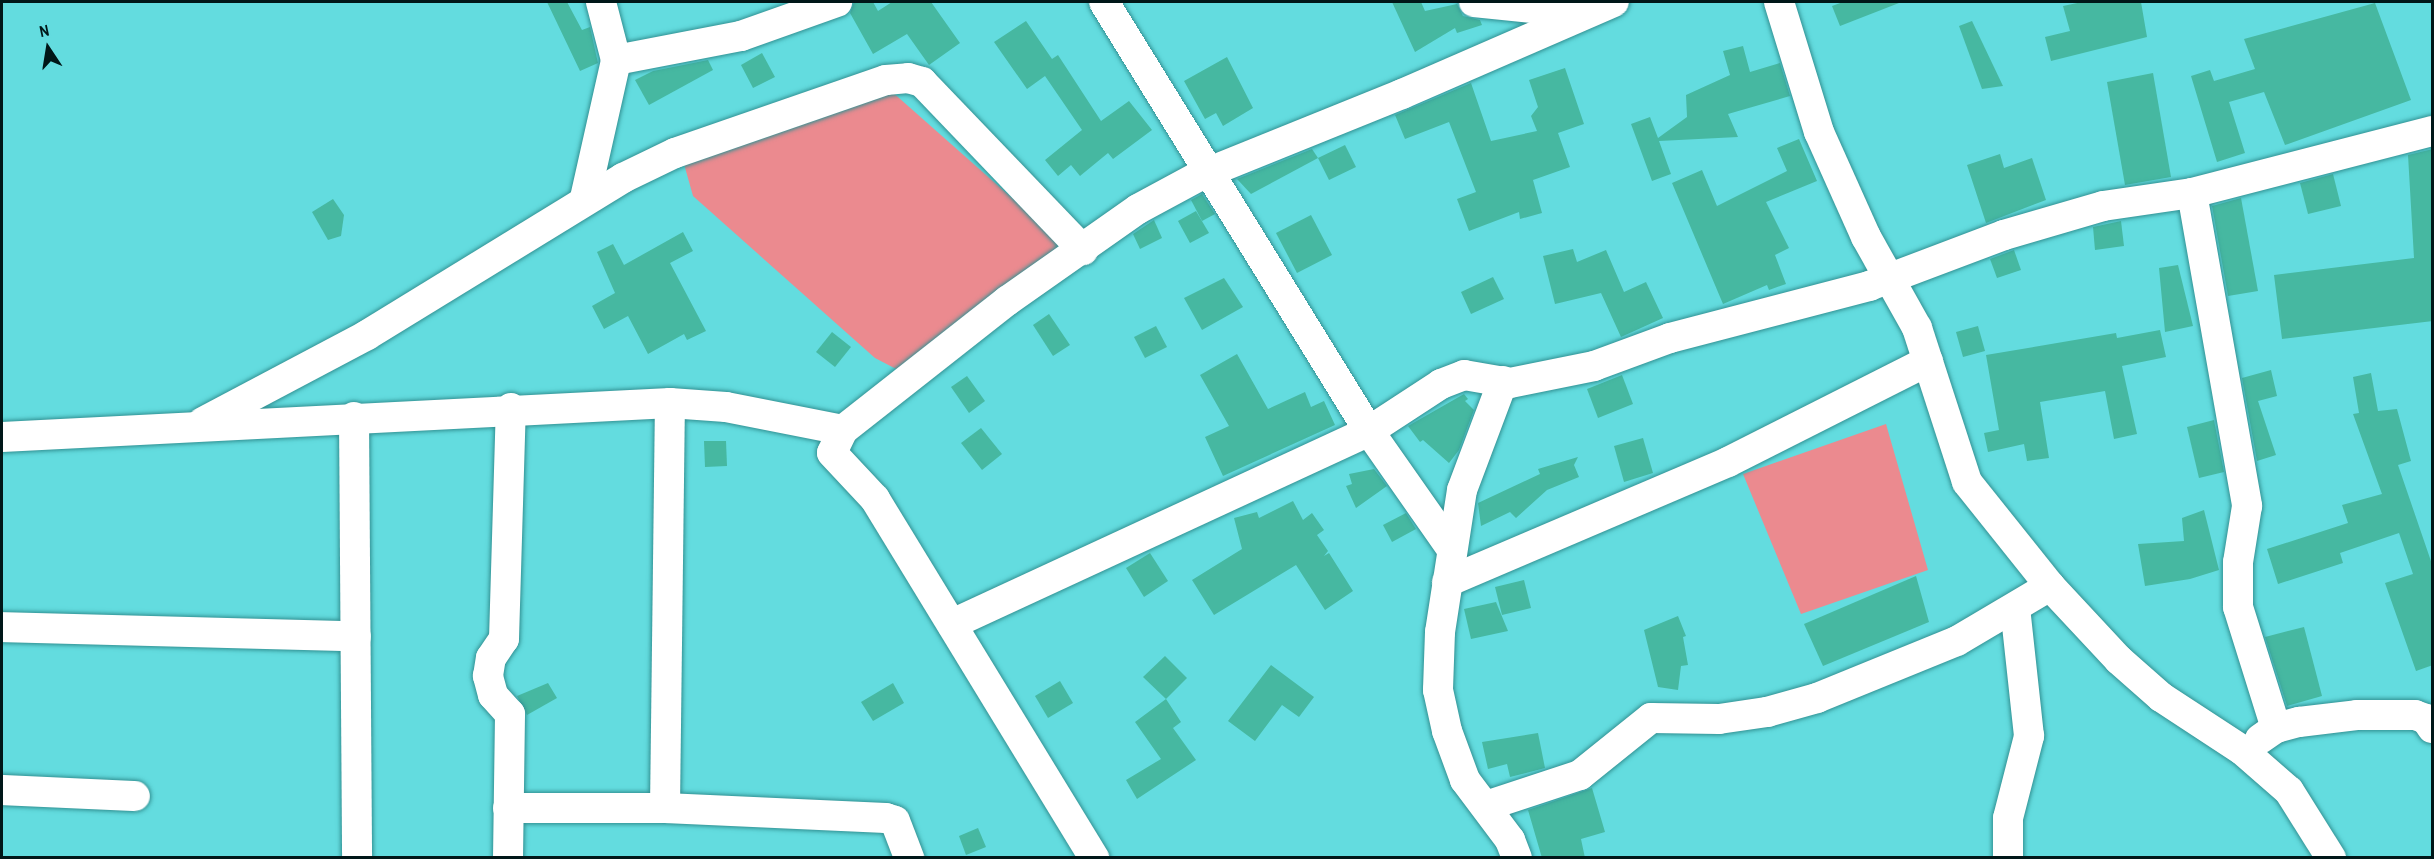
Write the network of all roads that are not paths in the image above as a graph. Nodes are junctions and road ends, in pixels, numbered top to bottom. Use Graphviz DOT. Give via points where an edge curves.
graph roads {
  1 [pos="601,2"];
  2 [pos="837,2"];
  3 [pos="1104,2"];
  4 [pos="1474,2"];
  5 [pos="1614,2"];
  6 [pos="1779,2"];
  7 [pos="1506,4"];
  8 [pos="1584,13"];
  9 [pos="616,60"];
  10 [pos="2433,131"];
  11 [pos="1210,172"];
  12 [pos="2192,193"];
  13 [pos="585,198"];
  14 [pos="1083,250"];
  15 [pos="1892,278"];
  16 [pos="1928,361"];
  17 [pos="1503,381"];
  18 [pos="670,403"];
  19 [pos="512,408"];
  20 [pos="354,417"];
  21 [pos="195,426"];
  22 [pos="843,430"];
  23 [pos="1369,431"];
  24 [pos="2,436"];
  25 [pos="1451,548"];
  26 [pos="1447,582"];
  27 [pos="2050,586"];
  28 [pos="2015,608"];
  29 [pos="952,624"];
  30 [pos="2,627"];
  31 [pos="356,636"];
  32 [pos="2430,722"];
  33 [pos="2276,728"];
  34 [pos="2242,750"];
  35 [pos="2,790"];
  36 [pos="135,796"];
  37 [pos="1486,806"];
  38 [pos="508,808"];
  39 [pos="665,808"];
  40 [pos="357,858"];
  41 [pos="508,858"];
  42 [pos="909,858"];
  43 [pos="1094,858"];
  44 [pos="1517,858"];
  45 [pos="2008,858"];
  46 [pos="2331,858"];
  1 -- 9 [label="street"];
  2 -- 9 [label="street" via="707,45"];
  3 -- 11 [label="street"];
  4 -- 7 [label="street"];
  5 -- 8 [label="street"];
  6 -- 15 [label="street" via="1820,132 1866,237"];
  7 -- 8 [label="street"];
  8 -- 11 [label="street" via="1402,94"];
  9 -- 13 [label="street"];
  10 -- 12 [label="street"];
  11 -- 14 [label="street" via="1138,209"];
  11 -- 23 [label="street"];
  12 -- 15 [label="street" via="2103,206 2004,236"];
  12 -- 33 [label="street" via="2247,506 2238,562 2238,607"];
  13 -- 14 [label="street" via="675,153 886,80 908,78 922,82"];
  13 -- 21 [label="street" via="367,335"];
  14 -- 22 [label="street" via="1006,302"];
  15 -- 16 [label="street" via="1917,328"];
  15 -- 17 [label="street" via="1670,338 1594,366"];
  16 -- 26 [label="street" via="1728,462"];
  16 -- 27 [label="street" via="1967,482"];
  17 -- 23 [label="street" via="1464,375 1441,384"];
  17 -- 25 [label="street" via="1462,490"];
  18 -- 19 [label="street"];
  18 -- 22 [label="street" via="726,407"];
  18 -- 39 [label="street"];
  19 -- 20 [label="street"];
  19 -- 38 [label="street" via="504,639 491,658 488,676 493,695 510,714"];
  20 -- 21 [label="street"];
  20 -- 31 [label="street"];
  21 -- 24 [label="street"];
  22 -- 29 [label="street" via="832,453 875,499"];
  23 -- 25 [label="street"];
  23 -- 29 [label="street"];
  25 -- 26 [label="street"];
  26 -- 37 [label="street" via="1438,690 1447,731 1465,780"];
  27 -- 28 [label="street"];
  27 -- 34 [label="street" via="2161,697"];
  28 -- 37 [label="street" via="1913,661 1817,698 1767,712 1719,719 1651,718 1580,775"];
  28 -- 45 [label="street" via="2029,736 2008,818"];
  29 -- 43 [label="street"];
  30 -- 31 [label="street"];
  31 -- 40 [label="street"];
  32 -- 33 [label="street" via="2415,715 2357,715"];
  33 -- 34 [label="street"];
  34 -- 46 [label="street" via="2289,791"];
  35 -- 36 [label="street"];
  37 -- 44 [label="street"];
  38 -- 39 [label="street"];
  38 -- 41 [label="street"];
  39 -- 42 [label="street" via="886,818 895,821"];
}
